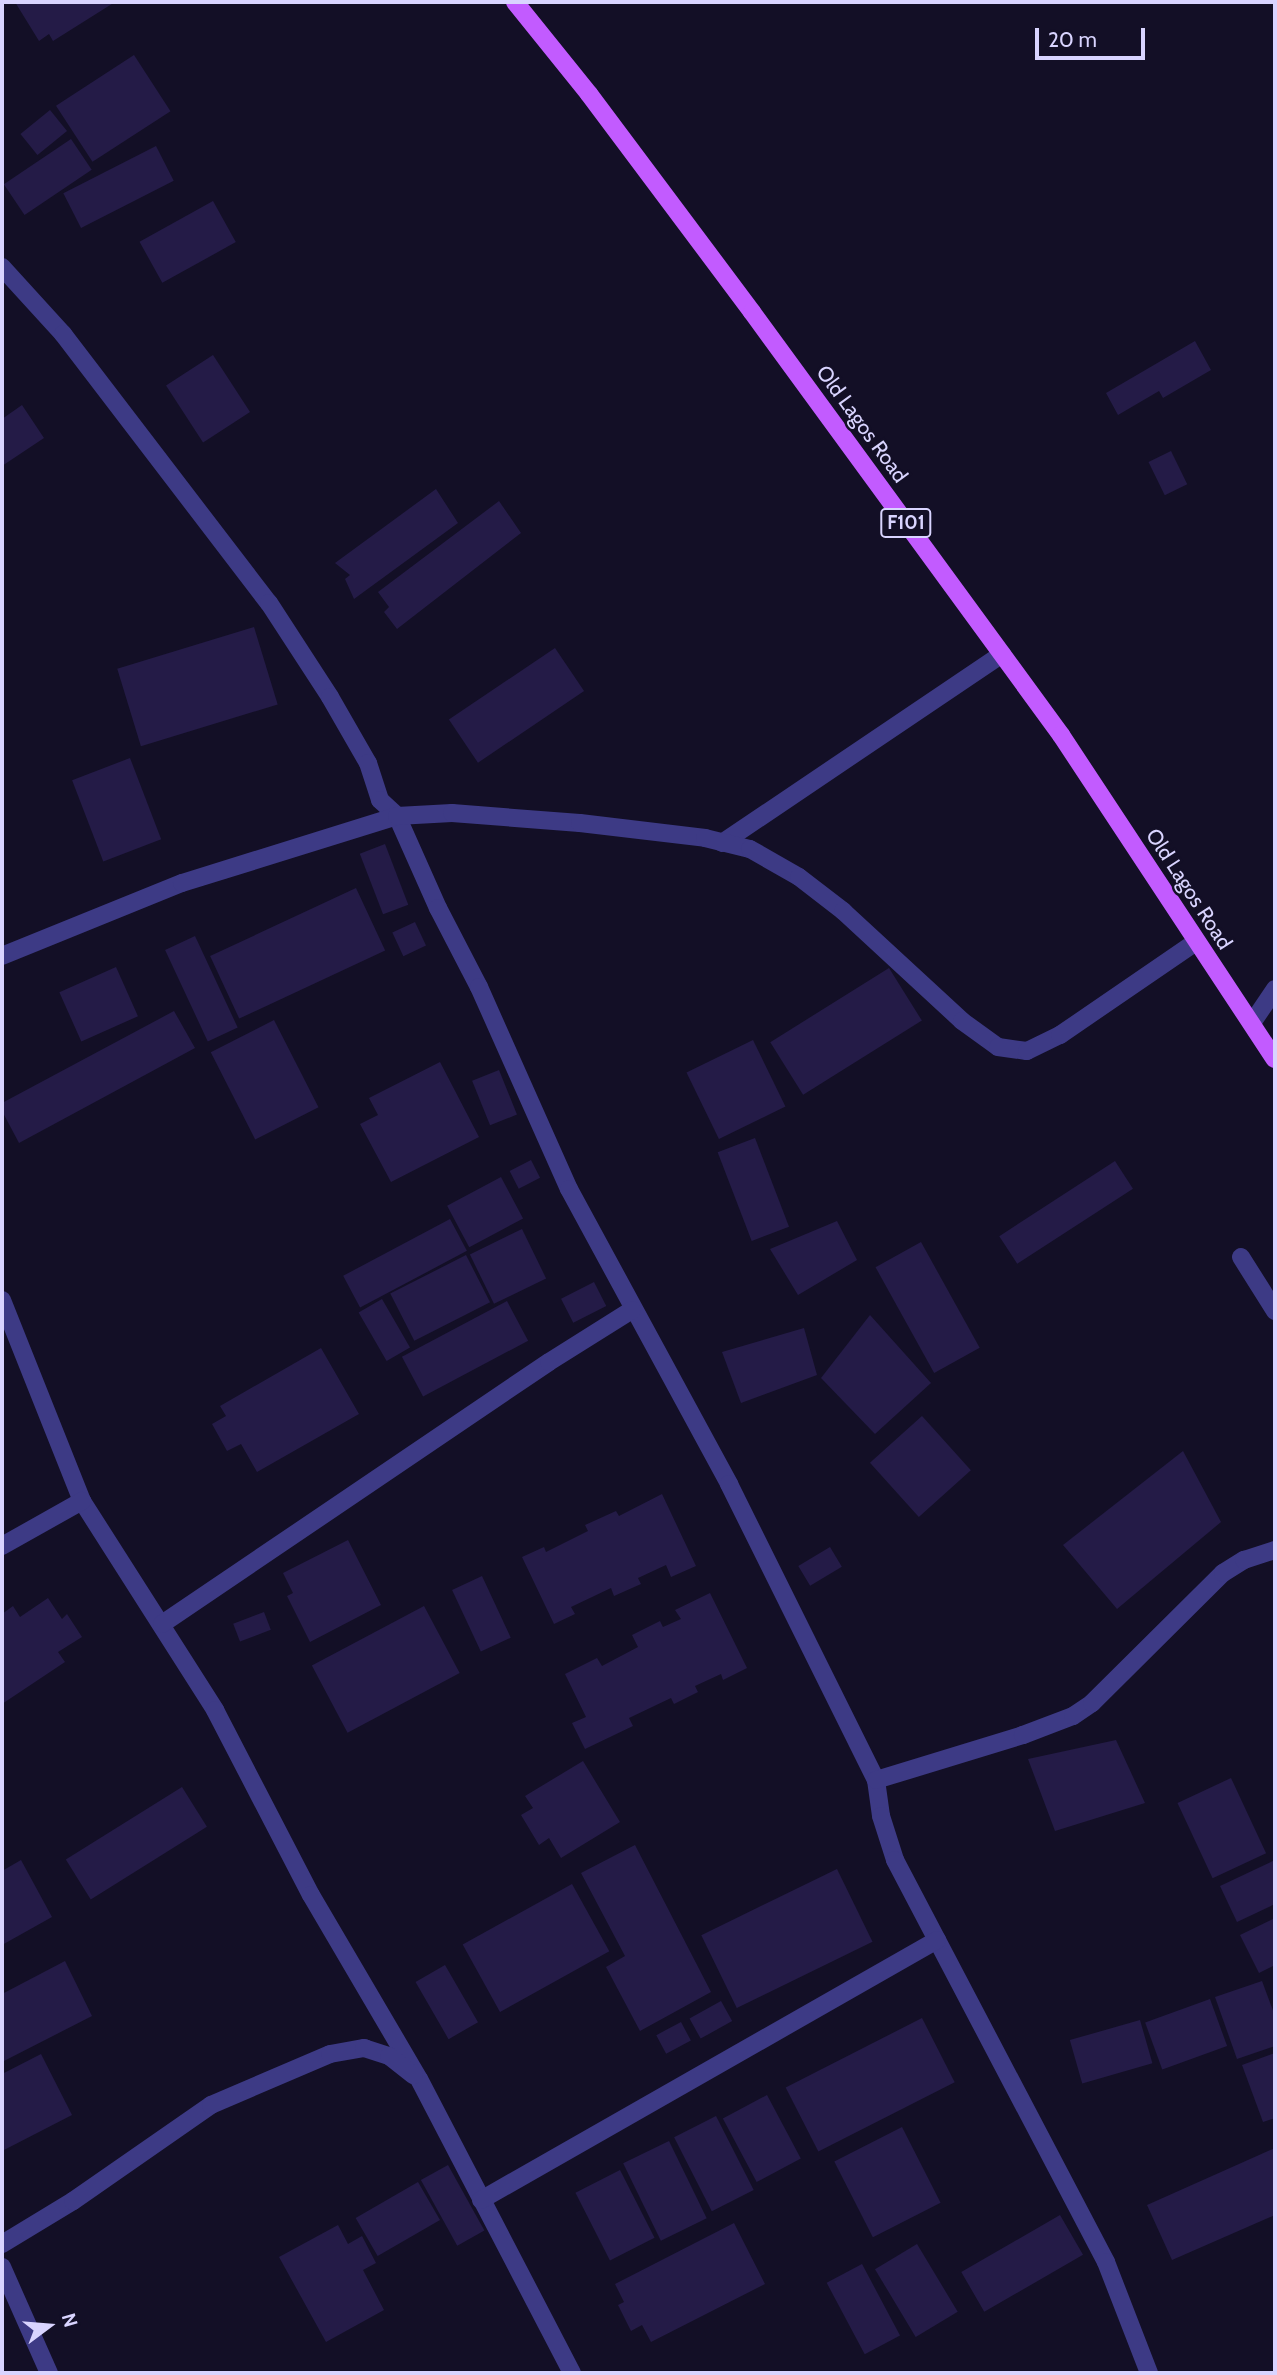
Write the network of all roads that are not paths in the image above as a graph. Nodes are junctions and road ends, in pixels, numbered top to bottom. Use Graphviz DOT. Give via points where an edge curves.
graph roads {
  1 [pos="515,2"];
  2 [pos="2,267"];
  3 [pos="1002,654"];
  4 [pos="397,816"];
  5 [pos="722,843"];
  6 [pos="1196,942"];
  7 [pos="2,956"];
  8 [pos="1275,989"];
  9 [pos="1252,1023"];
  10 [pos="1275,1059"];
  11 [pos="1241,1257"];
  12 [pos="2,1300"];
  13 [pos="632,1310"];
  14 [pos="1275,1311"];
  15 [pos="82,1500"];
  16 [pos="2,1546"];
  17 [pos="1275,1550"];
  18 [pos="162,1624"];
  19 [pos="876,1780"];
  20 [pos="937,1940"];
  21 [pos="419,2079"];
  22 [pos="481,2200"];
  23 [pos="2,2245"];
  24 [pos="2,2267"];
  25 [pos="49,2373"];
  26 [pos="572,2373"];
  27 [pos="1149,2373"];
  1 -- 3 [label="main road, Old Lagos Road / F101" via="728,280"];
  2 -- 4 [label="street" via="63,334 269,603 368,763 380,800"];
  3 -- 5 [label="street"];
  3 -- 6 [label="main road, Old Lagos Road / F101" via="1061,735"];
  4 -- 5 [label="street" via="452,813 580,823"];
  4 -- 7 [label="street" via="182,883"];
  4 -- 13 [label="street" via="569,1189"];
  5 -- 6 [label="street" via="750,849 799,877 843,911 962,1021 998,1046 1027,1051 1060,1035"];
  6 -- 9 [label="main road, Old Lagos Road / F101"];
  8 -- 9 [label="street"];
  9 -- 10 [label="main road, Old Lagos Road / F101"];
  11 -- 14 [label="street"];
  12 -- 15 [label="street"];
  13 -- 18 [label="street"];
  13 -- 19 [label="street" via="729,1484"];
  15 -- 16 [label="street"];
  15 -- 18 [label="street"];
  17 -- 19 [label="street" via="1223,1573 1092,1703 1073,1716"];
  18 -- 21 [label="street" via="215,1710 311,1895"];
  19 -- 20 [label="street" via="895,1860"];
  20 -- 22 [label="street"];
  20 -- 27 [label="street" via="1106,2262"];
  21 -- 22 [label="street"];
  21 -- 23 [label="street" via="389,2056 363,2048 330,2054 211,2105"];
  22 -- 26 [label="street"];
  24 -- 25 [label="street"];
}
